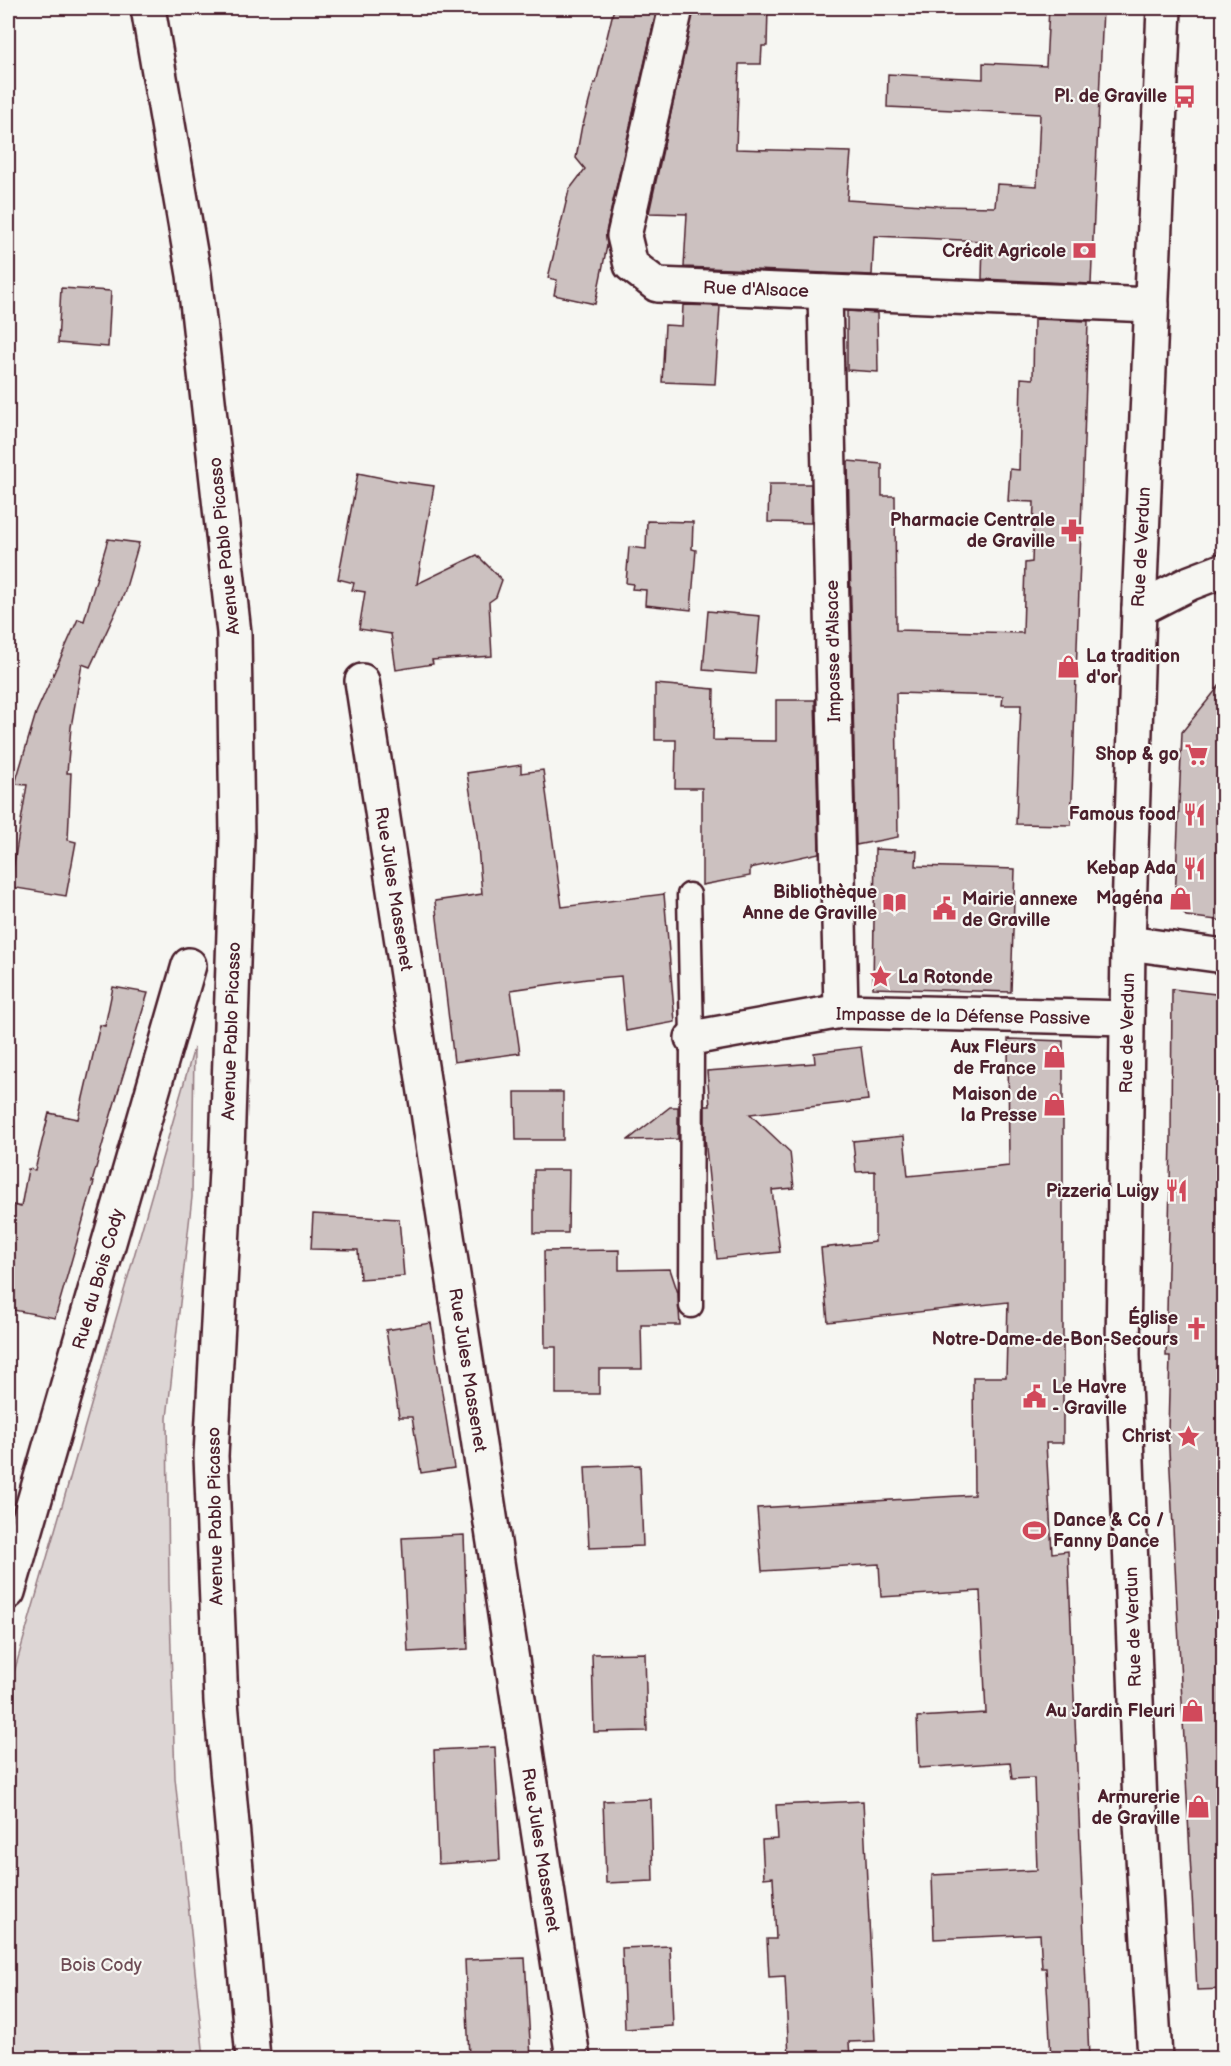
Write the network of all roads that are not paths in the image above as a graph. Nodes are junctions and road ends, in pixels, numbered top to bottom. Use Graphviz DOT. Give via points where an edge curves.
graph roads {
  1 [pos="148,8"];
  2 [pos="676,8"];
  3 [pos="1164,8"];
  4 [pos="825,292"];
  5 [pos="1152,305"];
  6 [pos="1224,570"];
  7 [pos="1138,609"];
  8 [pos="362,681"];
  9 [pos="689,895"];
  10 [pos="1128,942"];
  11 [pos="1224,956"];
  12 [pos="189,965"];
  13 [pos="841,1011"];
  14 [pos="1127,1018"];
  15 [pos="692,1038"];
  16 [pos="692,1306"];
  17 [pos="8,1592"];
  18 [pos="253,2058"];
  19 [pos="573,2058"];
  20 [pos="1155,2058"];
  1 -- 18 [label="street, Avenue Pablo Picasso" via="194,275 234,633 237,838 227,1151 211,1456 221,1702"];
  2 -- 4 [label="street, Rue d'Alsace" via="624,236 631,265 657,285"];
  3 -- 5 [label="street, Rue de Verdun"];
  4 -- 5 [label="street, Rue d'Alsace"];
  4 -- 13 [label="street, Impasse d'Alsace"];
  5 -- 7 [label="street, Rue de Verdun"];
  6 -- 7 [label="street"];
  7 -- 10 [label="street, Rue de Verdun"];
  8 -- 19 [label="street, Rue Jules Massenet"];
  9 -- 15 [label="lane"];
  10 -- 11 [label="street"];
  10 -- 14 [label="street, Rue de Verdun"];
  12 -- 17 [label="street, Rue du Bois Cody"];
  13 -- 14 [label="street, Impasse de la Défense Passive"];
  13 -- 15 [label="street, Impasse de la Défense Passive"];
  14 -- 20 [label="street, Rue de Verdun" via="1124,1398 1140,1806"];
  15 -- 16 [label="lane"];
}
